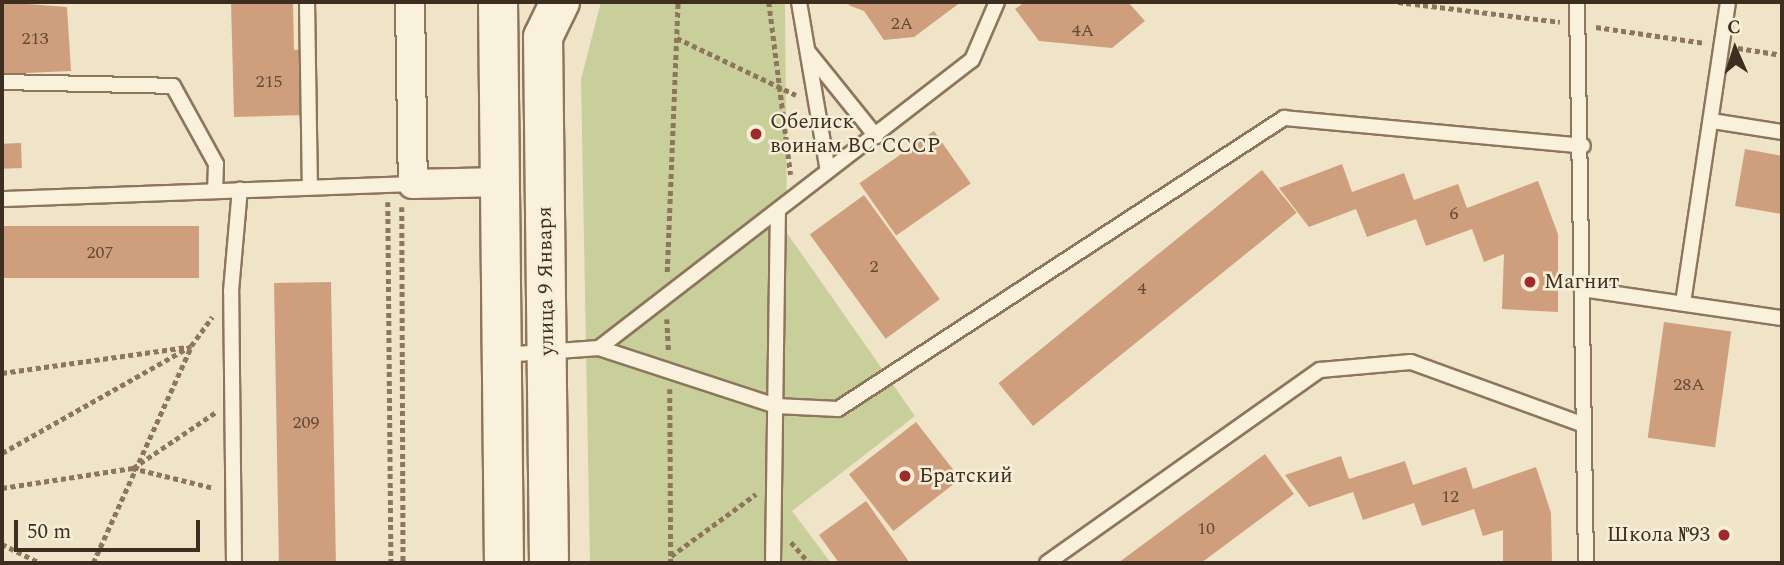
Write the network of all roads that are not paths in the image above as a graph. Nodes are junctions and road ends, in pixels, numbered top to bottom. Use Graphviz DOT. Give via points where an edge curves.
graph roads {
  1 [pos="307,2"];
  2 [pos="410,2"];
  3 [pos="498,2"];
  4 [pos="560,2"];
  5 [pos="799,2"];
  6 [pos="997,2"];
  7 [pos="1577,2"];
  8 [pos="1728,2"];
  9 [pos="808,52"];
  10 [pos="2,82"];
  11 [pos="1712,121"];
  12 [pos="1782,132"];
  13 [pos="876,136"];
  14 [pos="1583,146"];
  15 [pos="828,171"];
  16 [pos="500,182"];
  17 [pos="401,185"];
  18 [pos="310,187"];
  19 [pos="240,189"];
  20 [pos="215,191"];
  21 [pos="2,199"];
  22 [pos="778,211"];
  23 [pos="1582,289"];
  24 [pos="1683,303"];
  25 [pos="1782,318"];
  26 [pos="599,348"];
  27 [pos="546,354"];
  28 [pos="502,355"];
  29 [pos="776,406"];
  30 [pos="1584,425"];
  31 [pos="234,563"];
  32 [pos="505,563"];
  33 [pos="549,563"];
  34 [pos="773,563"];
  35 [pos="1047,563"];
  36 [pos="1586,563"];
  1 -- 18 [label="lane"];
  2 -- 17 [label="street"];
  3 -- 16 [label="main road"];
  4 -- 27 [label="main road, улица 9 Января" via="543,37"];
  5 -- 9 [label="lane"];
  6 -- 13 [label="lane" via="972,60"];
  7 -- 14 [label="lane"];
  8 -- 11 [label="lane"];
  9 -- 13 [label="lane"];
  9 -- 15 [label="lane"];
  10 -- 20 [label="lane" via="173,86 216,164"];
  11 -- 12 [label="lane"];
  11 -- 24 [label="lane"];
  13 -- 15 [label="lane"];
  14 -- 23 [label="lane"];
  14 -- 29 [label="lane" via="1284,118 838,409"];
  15 -- 22 [label="lane"];
  16 -- 17 [label="street"];
  16 -- 28 [label="main road"];
  17 -- 18 [label="lane"];
  18 -- 19 [label="lane"];
  19 -- 20 [label="lane"];
  19 -- 31 [label="lane" via="231,291"];
  20 -- 21 [label="lane"];
  22 -- 26 [label="lane"];
  22 -- 29 [label="lane"];
  23 -- 24 [label="lane"];
  23 -- 30 [label="lane"];
  24 -- 25 [label="lane"];
  26 -- 27 [label="lane"];
  26 -- 29 [label="lane"];
  27 -- 28 [label="lane"];
  27 -- 33 [label="main road, улица 9 Января"];
  28 -- 32 [label="main road"];
  29 -- 34 [label="lane"];
  30 -- 35 [label="lane" via="1410,362 1320,370"];
  30 -- 36 [label="lane"];
}
